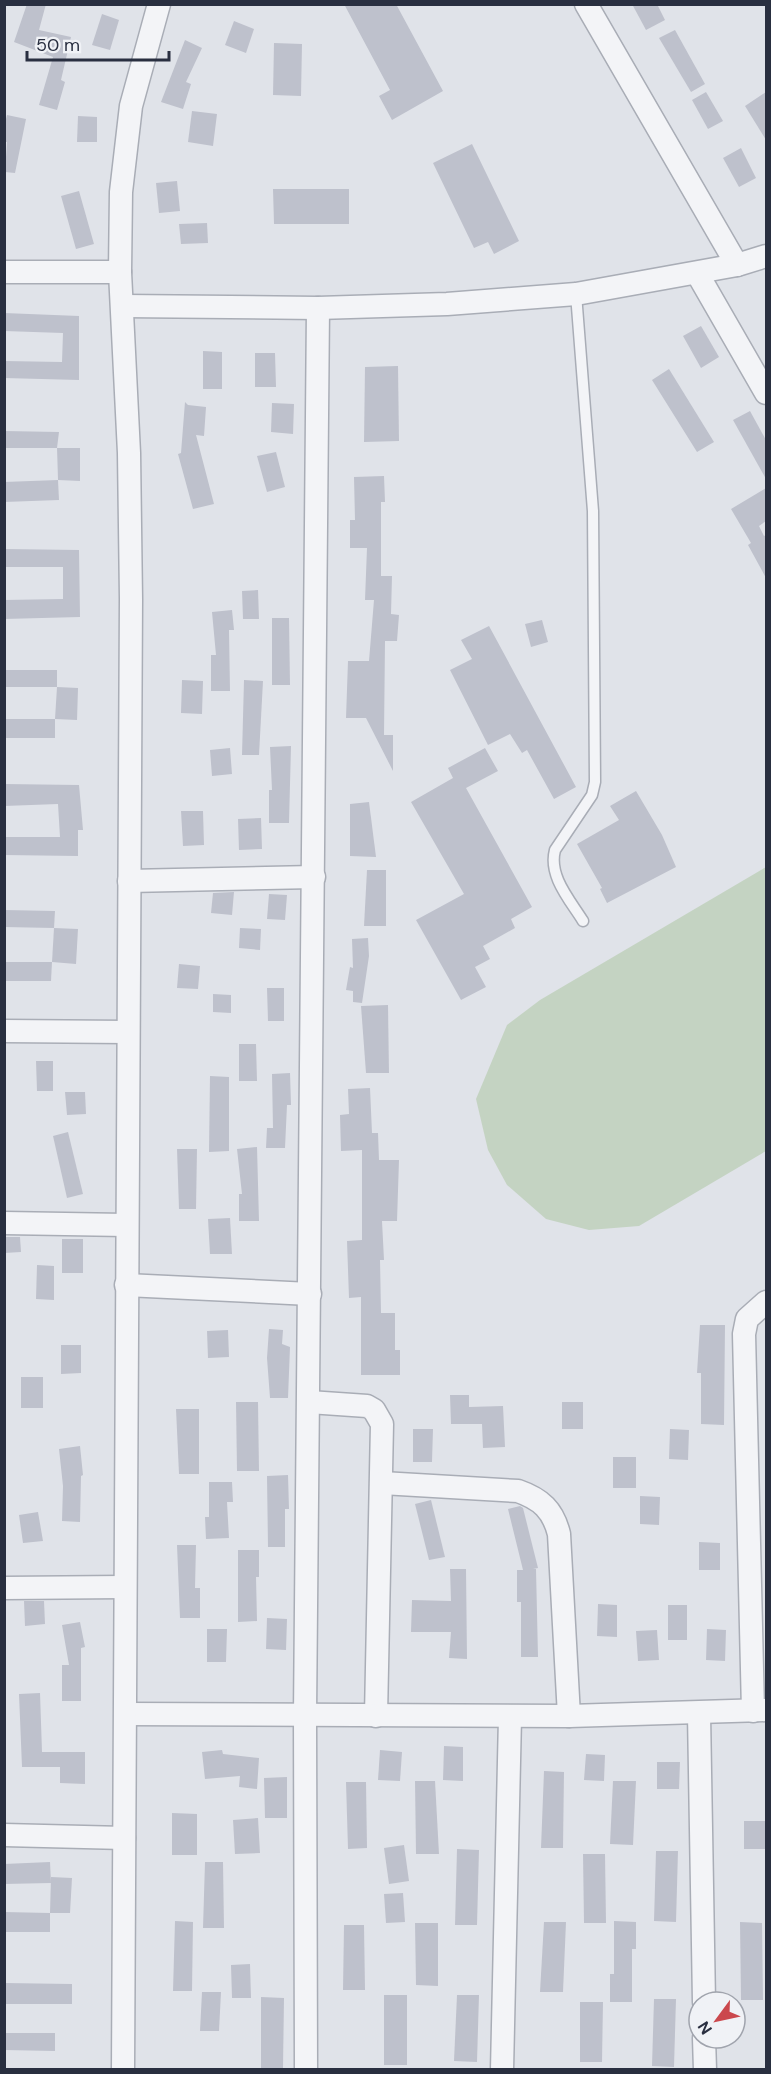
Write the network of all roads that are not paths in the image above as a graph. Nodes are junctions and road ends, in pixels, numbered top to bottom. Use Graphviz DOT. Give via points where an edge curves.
graph roads {
  1 [pos="159,4"];
  2 [pos="586,4"];
  3 [pos="766,256"];
  4 [pos="737,265"];
  5 [pos="4,272"];
  6 [pos="120,272"];
  7 [pos="697,273"];
  8 [pos="576,294"];
  9 [pos="123,306"];
  10 [pos="318,308"];
  11 [pos="766,393"];
  12 [pos="314,877"];
  13 [pos="129,881"];
  14 [pos="583,921"];
  15 [pos="4,1031"];
  16 [pos="128,1032"];
  17 [pos="4,1223"];
  18 [pos="126,1225"];
  19 [pos="126,1285"];
  20 [pos="310,1294"];
  21 [pos="766,1302"];
  22 [pos="309,1402"];
  23 [pos="382,1483"];
  24 [pos="124,1587"];
  25 [pos="4,1588"];
  26 [pos="760,1711"];
  27 [pos="126,1714"];
  28 [pos="699,1714"];
  29 [pos="305,1716"];
  30 [pos="376,1716"];
  31 [pos="569,1716"];
  32 [pos="510,1717"];
  33 [pos="4,1835"];
  34 [pos="124,1838"];
  35 [pos="704,1990"];
  36 [pos="704,2050"];
  37 [pos="123,2070"];
  38 [pos="306,2070"];
  39 [pos="502,2070"];
  40 [pos="705,2070"];
  1 -- 6 [label="street" via="131,106 124,150"];
  2 -- 4 [label="street"];
  3 -- 4 [label="street"];
  4 -- 7 [label="street"];
  5 -- 6 [label="street"];
  6 -- 9 [label="street"];
  7 -- 8 [label="street"];
  7 -- 11 [label="street"];
  8 -- 10 [label="street"];
  8 -- 14 [label="lane" via="592,511 595,782 592,795 552,860 555,874"];
  9 -- 10 [label="street"];
  9 -- 13 [label="street" via="130,476"];
  10 -- 12 [label="street"];
  12 -- 13 [label="street"];
  12 -- 20 [label="street"];
  13 -- 16 [label="street"];
  15 -- 16 [label="street"];
  16 -- 18 [label="street"];
  17 -- 18 [label="street"];
  18 -- 19 [label="street"];
  19 -- 20 [label="street"];
  19 -- 24 [label="street"];
  20 -- 22 [label="street"];
  21 -- 26 [label="street" via="747,1319 744,1334"];
  22 -- 23 [label="street" via="356,1403 374,1410 382,1424"];
  22 -- 29 [label="street"];
  23 -- 30 [label="street"];
  23 -- 31 [label="street" via="518,1491 546,1506 559,1534"];
  24 -- 25 [label="street"];
  24 -- 27 [label="street"];
  26 -- 28 [label="street"];
  27 -- 29 [label="street"];
  27 -- 34 [label="street"];
  28 -- 31 [label="street"];
  28 -- 35 [label="street"];
  29 -- 30 [label="street"];
  29 -- 38 [label="street"];
  30 -- 32 [label="street"];
  31 -- 32 [label="street"];
  32 -- 39 [label="street"];
  33 -- 34 [label="street"];
  34 -- 37 [label="street"];
  36 -- 40 [label="street"];
}
